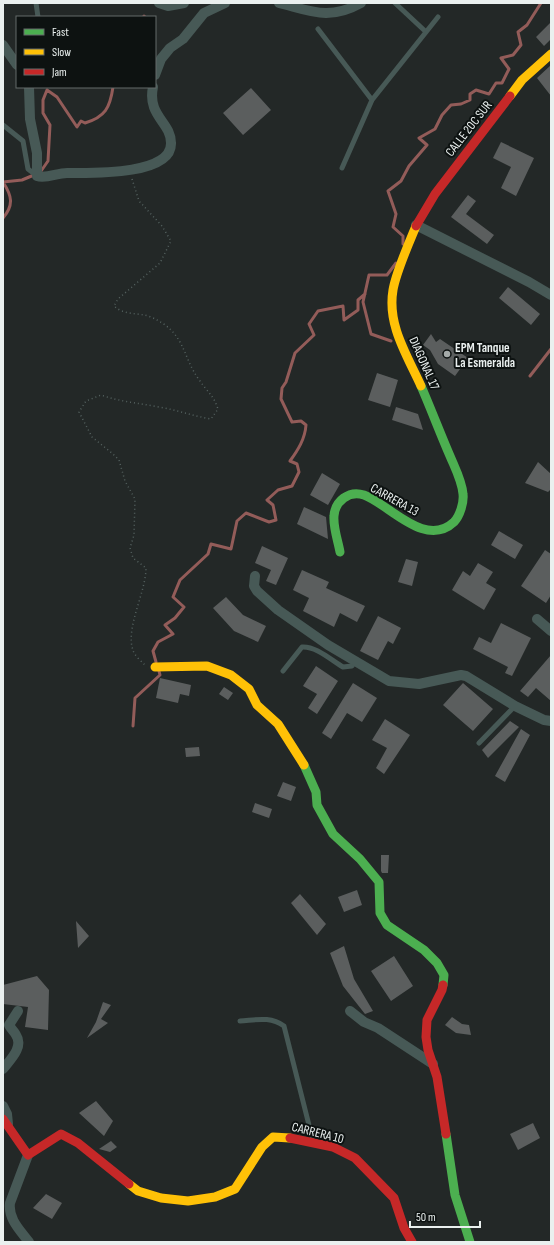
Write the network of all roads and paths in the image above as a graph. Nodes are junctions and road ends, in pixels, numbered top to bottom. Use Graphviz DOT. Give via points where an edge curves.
graph roads {
  1 [pos="36,3"];
  2 [pos="159,3"];
  3 [pos="184,3"];
  4 [pos="225,3"];
  5 [pos="278,3"];
  6 [pos="361,3"];
  7 [pos="395,3"];
  8 [pos="38,16"];
  9 [pos="438,17"];
  10 [pos="318,29"];
  11 [pos="425,31"];
  12 [pos="3,45"];
  13 [pos="551,54"];
  14 [pos="16,64"];
  15 [pos="156,73"];
  16 [pos="29,88"];
  17 [pos="153,88"];
  18 [pos="372,100"];
  19 [pos="3,125"];
  20 [pos="342,168"];
  21 [pos="129,170"];
  22 [pos="37,176"];
  23 [pos="416,225"];
  24 [pos="551,295"];
  25 [pos="461,510"];
  26 [pos="340,552"];
  27 [pos="255,576"];
  28 [pos="537,619"];
  29 [pos="551,630"];
  30 [pos="355,661"];
  31 [pos="155,667"];
  32 [pos="284,671"];
  33 [pos="515,706"];
  34 [pos="551,721"];
  35 [pos="479,743"];
  36 [pos="18,1011"];
  37 [pos="350,1011"];
  38 [pos="240,1021"];
  39 [pos="433,1064"];
  40 [pos="3,1069"];
  41 [pos="3,1106"];
  42 [pos="6,1121"];
  43 [pos="314,1143"];
  44 [pos="28,1155"];
  45 [pos="29,1242"];
  46 [pos="412,1242"];
  47 [pos="470,1242"];
  1 -- 8 [label="lane"];
  2 -- 3 [label="street" via="168,6"];
  4 -- 15 [label="street" via="204,13 161,59"];
  5 -- 6 [label="street" via="325,14 347,11"];
  7 -- 11 [label="lane"];
  9 -- 11 [label="lane"];
  10 -- 18 [label="lane"];
  11 -- 18 [label="lane"];
  12 -- 14 [label="street"];
  13 -- 23 [label="street, CALLE 20C SUR" via="522,80 452,169"];
  16 -- 22 [label="street" via="30,119 37,153"];
  17 -- 21 [label="street" via="151,104 172,144 169,152 154,164"];
  18 -- 20 [label="lane"];
  19 -- 22 [label="lane" via="23,141 28,169"];
  21 -- 22 [label="street"];
  21 -- 31 [label="path" via="139,200 162,226 171,241 160,263 118,299 114,306 119,311 150,317 178,337 199,381 214,396 218,409 211,419 119,401 101,394 86,401 79,412 92,437 118,460 135,499 134,535 130,548 133,558 146,568 146,582 133,622 133,651 148,667"];
  23 -- 24 [label="street"];
  23 -- 25 [label="street, DIAGONAL 17" via="393,289 392,313 399,339 421,385 457,474 463,494"];
  25 -- 26 [label="street, CARRERA 13" via="454,522 441,529 427,529 410,524 364,495 351,494 336,506 334,517"];
  27 -- 30 [label="street" via="254,586 257,591 278,610"];
  28 -- 29 [label="street"];
  30 -- 32 [label="lane" via="352,666 342,667 315,650 302,647"];
  30 -- 33 [label="street" via="389,681 405,684 419,684 461,674"];
  31 -- 39 [label="street" via="207,666 231,675 249,689 258,705 278,724 304,764 316,792 317,805 333,834 360,859 379,882 380,913 387,925 424,950 444,975 442,990 428,1020 426,1037"];
  33 -- 34 [label="street"];
  33 -- 35 [label="lane"];
  36 -- 40 [label="street" via="9,1025 18,1036 18,1046"];
  37 -- 39 [label="street"];
  38 -- 43 [label="lane" via="268,1018 284,1026"];
  39 -- 47 [label="street" via="439,1085 455,1195"];
  41 -- 42 [label="street" via="7,1114"];
  42 -- 44 [label="street" via="23,1152"];
  43 -- 44 [label="street, CARRERA 10" via="273,1137 262,1147 235,1189 215,1197 188,1200 161,1198 138,1191 78,1142 61,1134"];
  43 -- 46 [label="street, CARRERA 10" via="333,1147 348,1154 384,1186 394,1198 404,1228"];
  44 -- 45 [label="street" via="9,1210 11,1219"];
}
